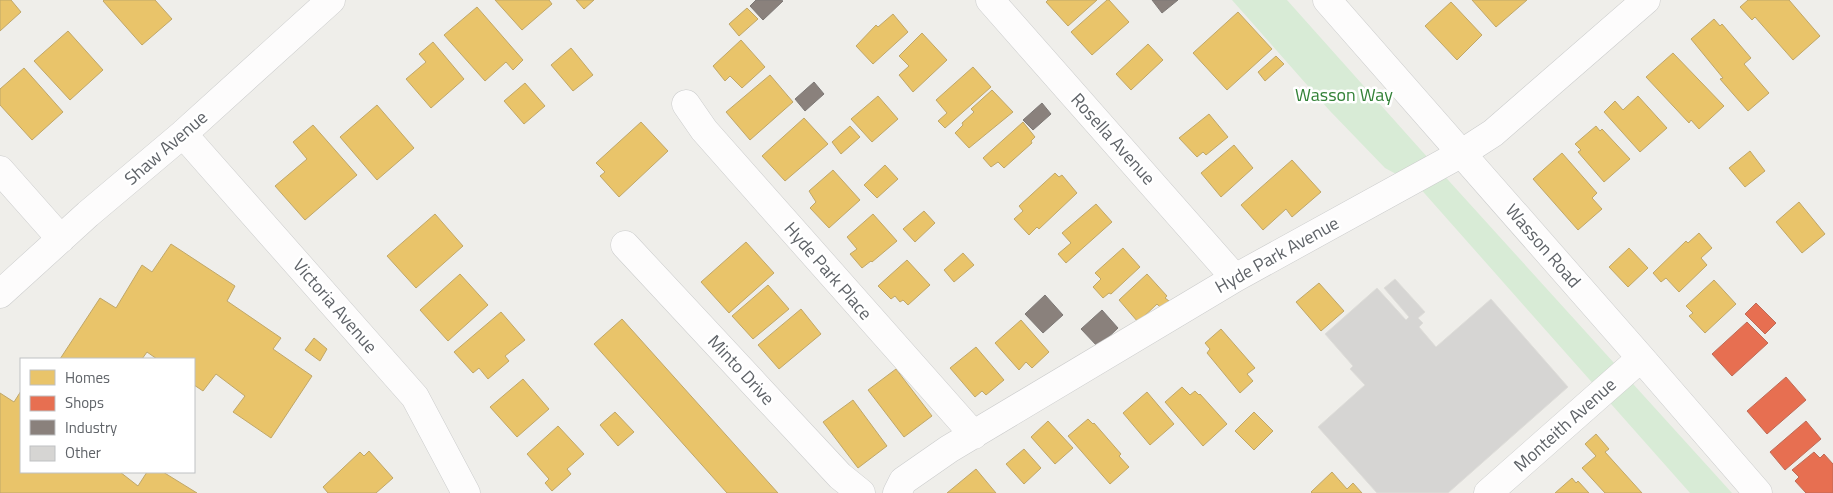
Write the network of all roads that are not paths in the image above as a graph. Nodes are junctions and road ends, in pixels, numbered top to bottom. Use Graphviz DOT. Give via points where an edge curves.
graph roads {
  1 [pos="331,0"];
  2 [pos="990,0"];
  3 [pos="1327,0"];
  4 [pos="1646,0"];
  5 [pos="686,104"];
  6 [pos="183,134"];
  7 [pos="1462,153"];
  8 [pos="0,170"];
  9 [pos="61,239"];
  10 [pos="625,245"];
  11 [pos="1235,278"];
  12 [pos="0,294"];
  13 [pos="1641,358"];
  14 [pos="974,435"];
  15 [pos="466,493"];
  16 [pos="861,493"];
  17 [pos="897,493"];
  18 [pos="1488,493"];
  19 [pos="1758,493"];
  1 -- 6 [label="street, Shaw Avenue"];
  2 -- 11 [label="street, Rosella Avenue"];
  3 -- 7 [label="street, Wasson Road"];
  4 -- 7 [label="street, Hyde Park Avenue" via="1494,133"];
  5 -- 14 [label="street, Hyde Park Place" via="704,130"];
  6 -- 9 [label="street, Shaw Avenue"];
  6 -- 15 [label="street, Victoria Avenue" via="415,397"];
  7 -- 11 [label="street, Hyde Park Avenue"];
  7 -- 13 [label="street, Wasson Road"];
  8 -- 9 [label="street"];
  9 -- 12 [label="street, Shaw Avenue"];
  10 -- 16 [label="street, Minto Drive" via="833,468"];
  11 -- 14 [label="street, Hyde Park Avenue"];
  13 -- 18 [label="street, Monteith Avenue"];
  13 -- 19 [label="street, Wasson Road"];
  14 -- 17 [label="street, Hyde Park Avenue" via="903,481"];
}
